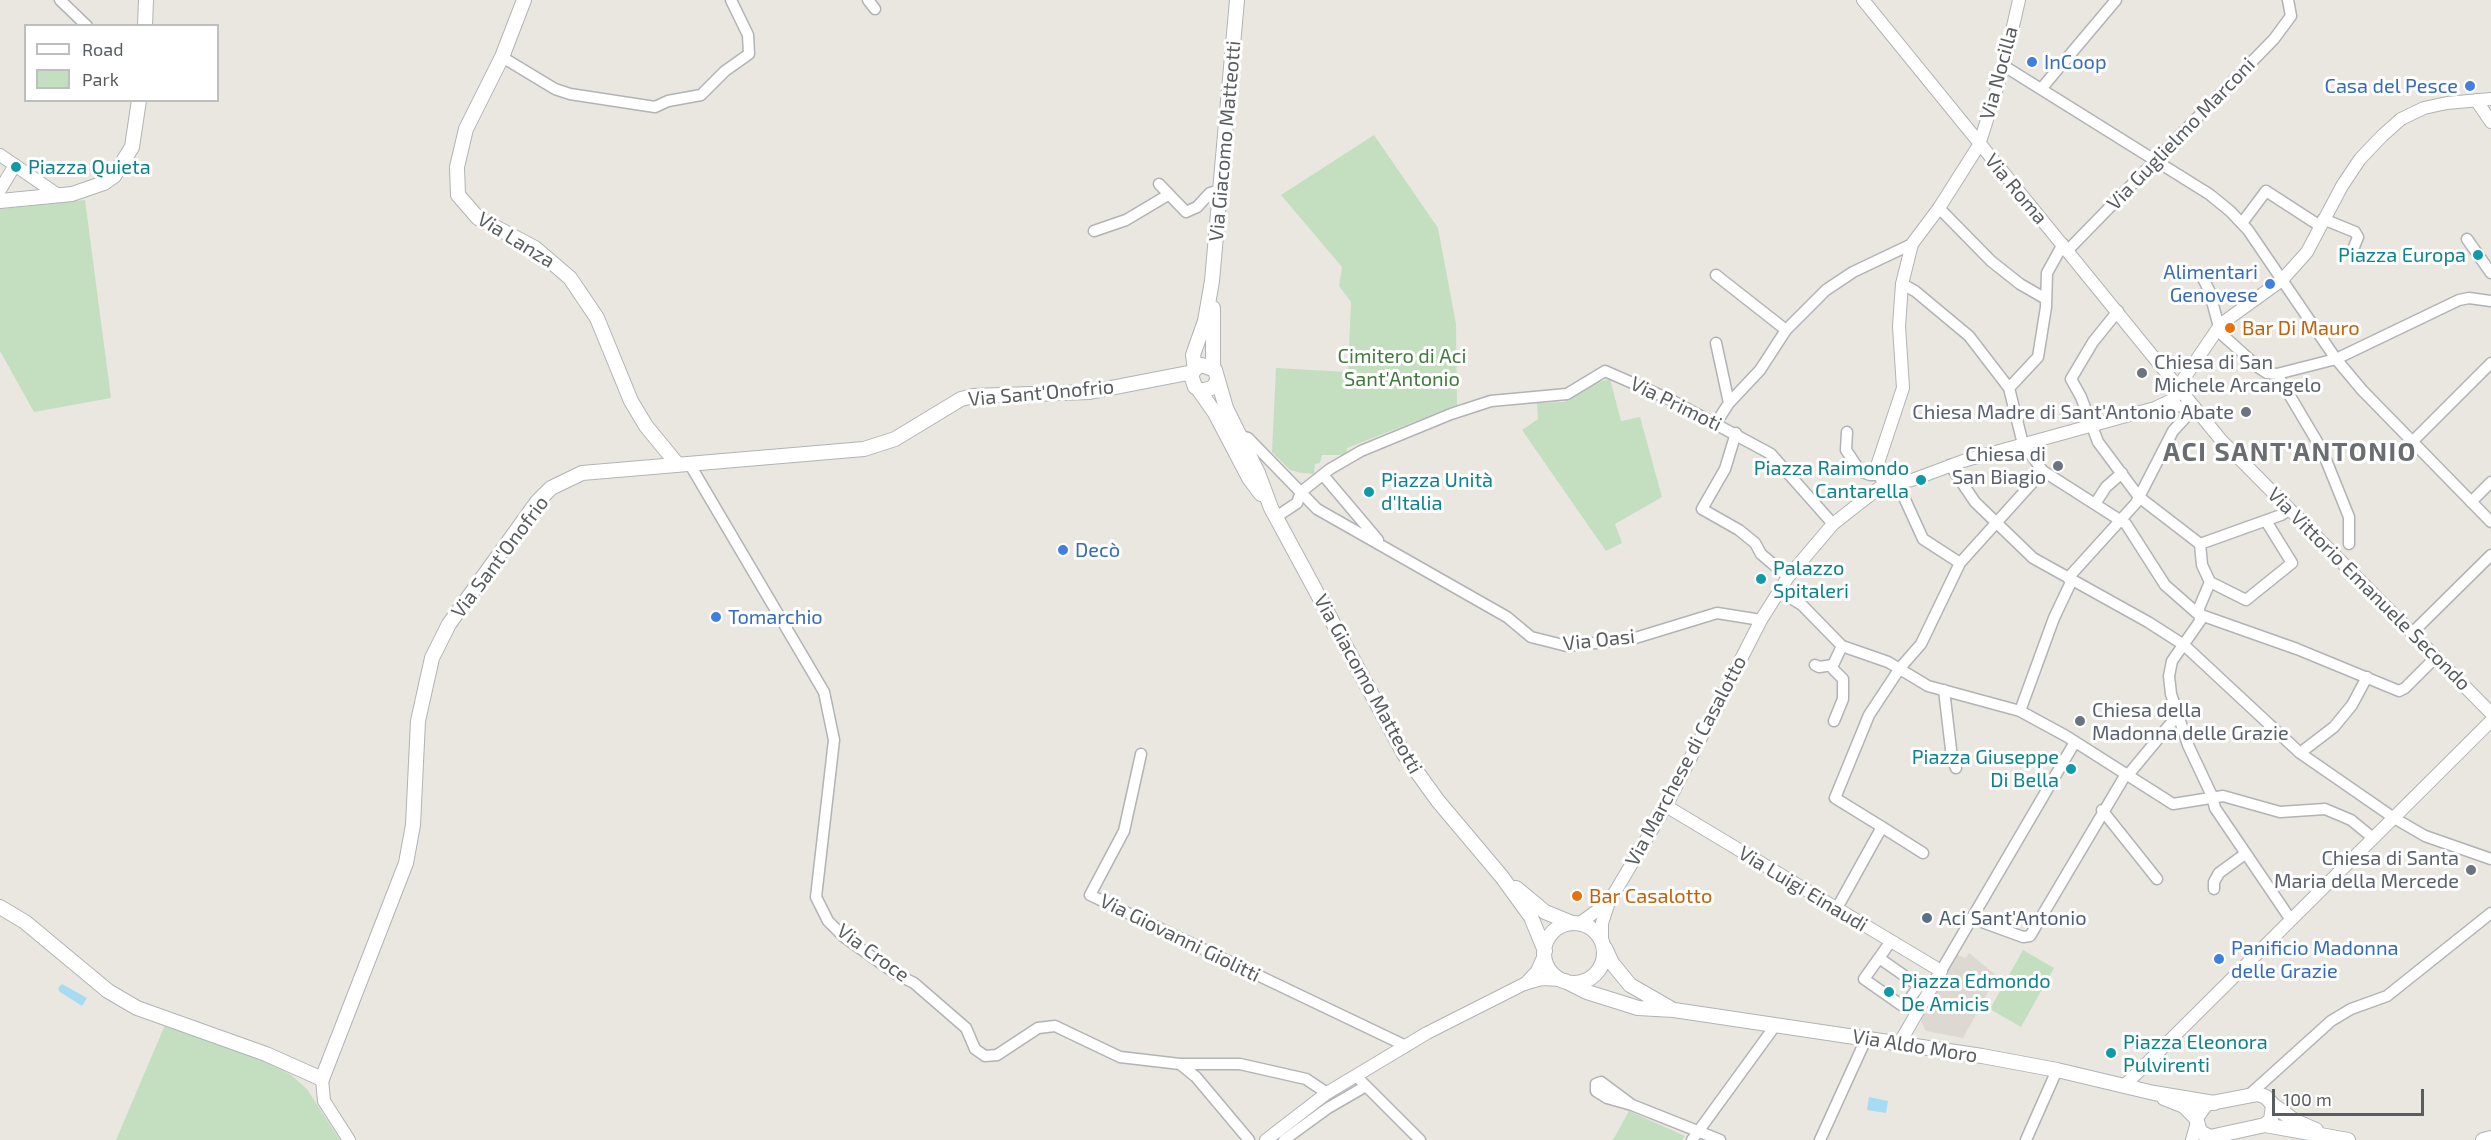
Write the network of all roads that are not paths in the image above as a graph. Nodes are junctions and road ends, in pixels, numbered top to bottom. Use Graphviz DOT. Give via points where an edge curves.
graph roads {
  1 [pos="60,0"];
  2 [pos="146,0"];
  3 [pos="524,0"];
  4 [pos="731,0"];
  5 [pos="1237,0"];
  6 [pos="1863,0"];
  7 [pos="2019,0"];
  8 [pos="2116,0"];
  9 [pos="2288,0"];
  10 [pos="85,24"];
  11 [pos="145,24"];
  12 [pos="502,57"];
  13 [pos="2004,66"];
  14 [pos="2041,89"];
  15 [pos="2491,99"];
  16 [pos="2476,100"];
  17 [pos="139,102"];
  18 [pos="2491,122"];
  19 [pos="1979,145"];
  20 [pos="0,155"];
  21 [pos="2155,160"];
  22 [pos="15,165"];
  23 [pos="1159,184"];
  24 [pos="0,190"];
  25 [pos="1220,190"];
  26 [pos="58,195"];
  27 [pos="1168,195"];
  28 [pos="0,201"];
  29 [pos="1939,208"];
  30 [pos="2242,223"];
  31 [pos="2321,223"];
  32 [pos="1094,231"];
  33 [pos="2467,239"];
  34 [pos="1912,244"];
  35 [pos="2065,247"];
  36 [pos="2354,247"];
  37 [pos="2200,273"];
  38 [pos="2491,273"];
  39 [pos="1716,275"];
  40 [pos="2282,280"];
  41 [pos="1212,281"];
  42 [pos="1902,284"];
  43 [pos="2046,299"];
  44 [pos="2491,301"];
  45 [pos="2118,311"];
  46 [pos="2219,327"];
  47 [pos="1786,330"];
  48 [pos="1716,343"];
  49 [pos="2337,359"];
  50 [pos="2491,363"];
  51 [pos="1193,365"];
  52 [pos="1215,374"];
  53 [pos="2277,374"];
  54 [pos="1152,381"];
  55 [pos="2174,382"];
  56 [pos="1197,388"];
  57 [pos="2008,388"];
  58 [pos="1729,403"];
  59 [pos="2155,408"];
  60 [pos="2188,413"];
  61 [pos="1716,423"];
  62 [pos="2092,426"];
  63 [pos="1847,432"];
  64 [pos="1736,433"];
  65 [pos="1238,435"];
  66 [pos="2412,442"];
  67 [pos="2023,444"];
  68 [pos="683,464"];
  69 [pos="1955,468"];
  70 [pos="2043,471"];
  71 [pos="2122,473"];
  72 [pos="1323,475"];
  73 [pos="1889,481"];
  74 [pos="2491,482"];
  75 [pos="1301,492"];
  76 [pos="2139,497"];
  77 [pos="2471,502"];
  78 [pos="2095,504"];
  79 [pos="2290,509"];
  80 [pos="1274,512"];
  81 [pos="2266,520"];
  82 [pos="2121,521"];
  83 [pos="2491,522"];
  84 [pos="1833,524"];
  85 [pos="1996,524"];
  86 [pos="2200,544"];
  87 [pos="2349,544"];
  88 [pos="1387,549"];
  89 [pos="2491,555"];
  90 [pos="1960,563"];
  91 [pos="1788,577"];
  92 [pos="2070,579"];
  93 [pos="2210,582"];
  94 [pos="1779,591"];
  95 [pos="2198,614"];
  96 [pos="1761,620"];
  97 [pos="2412,633"];
  98 [pos="2184,645"];
  99 [pos="1842,646"];
  100 [pos="2436,657"];
  101 [pos="1815,665"];
  102 [pos="1833,665"];
  103 [pos="1900,668"];
  104 [pos="2367,677"];
  105 [pos="1944,690"];
  106 [pos="2020,711"];
  107 [pos="2491,713"];
  108 [pos="2177,716"];
  109 [pos="1834,721"];
  110 [pos="2491,721"];
  111 [pos="2075,742"];
  112 [pos="2300,753"];
  113 [pos="1141,754"];
  114 [pos="1956,768"];
  115 [pos="2127,774"];
  116 [pos="2212,796"];
  117 [pos="1666,806"];
  118 [pos="2102,810"];
  119 [pos="2394,818"];
  120 [pos="1882,827"];
  121 [pos="2373,838"];
  122 [pos="1923,853"];
  123 [pos="2245,854"];
  124 [pos="2491,859"];
  125 [pos="1503,877"];
  126 [pos="2157,879"];
  127 [pos="2214,889"];
  128 [pos="1609,902"];
  129 [pos="0,907"];
  130 [pos="1836,908"];
  131 [pos="2491,914"];
  132 [pos="1971,918"];
  133 [pos="2291,920"];
  134 [pos="1576,923"];
  135 [pos="1891,941"];
  136 [pos="1603,943"];
  137 [pos="1545,952"];
  138 [pos="1879,958"];
  139 [pos="1941,971"];
  140 [pos="1563,980"];
  141 [pos="1524,984"];
  142 [pos="1674,1010"];
  143 [pos="1775,1026"];
  144 [pos="1866,1038"];
  145 [pos="1899,1044"];
  146 [pos="1406,1046"];
  147 [pos="1180,1064"];
  148 [pos="2057,1070"];
  149 [pos="1356,1076"];
  150 [pos="2271,1076"];
  151 [pos="322,1080"];
  152 [pos="1366,1086"];
  153 [pos="2124,1086"];
  154 [pos="1327,1093"];
  155 [pos="2154,1093"];
  156 [pos="2249,1095"];
  157 [pos="2214,1103"];
  158 [pos="2272,1103"];
  159 [pos="1632,1105"];
  160 [pos="2196,1122"];
  161 [pos="2265,1125"];
  162 [pos="1695,1136"];
  163 [pos="2300,1136"];
  164 [pos="2331,1136"];
  165 [pos="2215,1138"];
  166 [pos="2491,1138"];
  167 [pos="349,1140"];
  168 [pos="1249,1140"];
  169 [pos="1266,1140"];
  170 [pos="1284,1140"];
  171 [pos="1420,1140"];
  172 [pos="1720,1140"];
  173 [pos="1820,1140"];
  174 [pos="2025,1140"];
  175 [pos="2192,1140"];
  176 [pos="2348,1140"];
  177 [pos="2483,1140"];
  1 -- 10 [label="street"];
  2 -- 11 [label="main road"];
  3 -- 12 [label="main road, Via Lanza"];
  4 -- 12 [label="street" via="748,35 749,54 701,95 656,107 570,94"];
  5 -- 25 [label="main road, Via Giacomo Matteotti"];
  6 -- 19 [label="street, Via Roma"];
  7 -- 13 [label="street, Via Nocilla"];
  8 -- 14 [label="street"];
  9 -- 21 [label="street, Via Guglielmo Marconi" via="2291,16 2274,39"];
  12 -- 68 [label="main road, Via Lanza" via="466,129 457,167 458,195 478,218 535,248 570,278 597,318 631,401"];
  13 -- 14 [label="street"];
  13 -- 19 [label="street, Via Nocilla"];
  14 -- 21 [label="street"];
  15 -- 16 [label="street"];
  16 -- 18 [label="street"];
  16 -- 31 [label="street" via="2435,106 2401,119 2360,159"];
  17 -- 26 [label="main road" via="132,147 114,176 88,190"];
  19 -- 29 [label="street, Via Nocilla"];
  19 -- 35 [label="street, Via Roma"];
  20 -- 22 [label="street"];
  21 -- 30 [label="street" via="2210,194"];
  21 -- 35 [label="street, Via Guglielmo Marconi"];
  22 -- 24 [label="street"];
  22 -- 26 [label="street"];
  23 -- 27 [label="street"];
  25 -- 27 [label="street" via="1210,193 1190,212 1181,210"];
  25 -- 41 [label="main road, Via Giacomo Matteotti"];
  26 -- 28 [label="main road"];
  27 -- 32 [label="street" via="1126,220"];
  29 -- 34 [label="street, Via Nocilla"];
  29 -- 43 [label="street" via="1991,261 2020,285"];
  30 -- 31 [label="street" via="2266,191"];
  30 -- 40 [label="street"];
  31 -- 36 [label="street" via="2355,232 2358,237"];
  31 -- 40 [label="street" via="2307,252"];
  33 -- 38 [label="street"];
  34 -- 42 [label="street"];
  34 -- 47 [label="street" via="1853,272 1826,290"];
  35 -- 43 [label="street, Via Guglielmo Marconi" via="2048,273"];
  35 -- 45 [label="street, Via Roma"];
  37 -- 46 [label="street"];
  39 -- 47 [label="street"];
  40 -- 46 [label="street"];
  40 -- 49 [label="street"];
  41 -- 51 [label="main road"];
  41 -- 52 [label="main road"];
  42 -- 57 [label="street" via="1969,336"];
  42 -- 73 [label="street" via="1899,326 1903,388 1877,466"];
  43 -- 57 [label="street, Via Guglielmo Marconi" via="2038,357"];
  44 -- 49 [label="street" via="2460,300"];
  45 -- 55 [label="street, Via Roma"];
  45 -- 62 [label="street" via="2098,335 2071,380"];
  46 -- 53 [label="street" via="2258,367"];
  46 -- 55 [label="street"];
  47 -- 58 [label="street" via="1755,377"];
  48 -- 58 [label="street"];
  49 -- 53 [label="street"];
  49 -- 66 [label="street"];
  50 -- 66 [label="street"];
  51 -- 52 [label="main road" via="1202,365"];
  51 -- 54 [label="main road"];
  51 -- 56 [label="main road" via="1191,379"];
  52 -- 56 [label="main road" via="1210,389"];
  52 -- 65 [label="main road"];
  53 -- 87 [label="street" via="2322,450 2349,517"];
  54 -- 56 [label="main road"];
  54 -- 68 [label="main road, Via Sant'Onofrio" via="1060,395 973,396 879,446"];
  55 -- 59 [label="street" via="2174,399"];
  55 -- 60 [label="street, Via Roma"];
  56 -- 80 [label="main road" via="1215,413 1249,478"];
  57 -- 67 [label="street"];
  58 -- 61 [label="street"];
  59 -- 60 [label="street" via="2179,405"];
  59 -- 62 [label="street"];
  60 -- 76 [label="street" via="2173,431"];
  60 -- 79 [label="street, Via Vittorio Emanuele Secondo"];
  61 -- 64 [label="street, Via Primoti"];
  61 -- 72 [label="street, Via Primoti" via="1605,371 1567,394 1491,401 1451,414 1361,451"];
  62 -- 67 [label="street"];
  62 -- 71 [label="street" via="2098,442"];
  63 -- 73 [label="street" via="1846,450 1860,471"];
  64 -- 84 [label="street, Via Primoti" via="1771,454"];
  64 -- 91 [label="street" via="1725,469 1702,509 1739,530"];
  65 -- 75 [label="street, Via Oasi" via="1248,438"];
  65 -- 80 [label="main road"];
  66 -- 77 [label="street"];
  67 -- 69 [label="street"];
  67 -- 70 [label="street"];
  68 -- 147 [label="street, Via Croce" via="817,679 827,703 834,749 816,890 818,905 828,921 857,946 914,983 966,1028 975,1049 985,1056 997,1055 1038,1028 1055,1026 1119,1057"];
  68 -- 151 [label="main road, Via Sant'Onofrio" via="582,473 551,489 537,502 449,624 432,658 423,690 413,825 406,863"];
  69 -- 73 [label="street" via="1912,480"];
  69 -- 85 [label="street" via="1975,502"];
  70 -- 78 [label="street"];
  70 -- 85 [label="street"];
  71 -- 76 [label="street"];
  71 -- 78 [label="street"];
  72 -- 75 [label="street"];
  72 -- 88 [label="street"];
  73 -- 84 [label="street, Via Marchese di Casalotto"];
  73 -- 90 [label="street" via="1923,539"];
  74 -- 77 [label="street"];
  75 -- 80 [label="street" via="1297,503"];
  75 -- 88 [label="street, Via Oasi" via="1317,509"];
  76 -- 82 [label="street"];
  76 -- 86 [label="street"];
  77 -- 83 [label="street"];
  78 -- 82 [label="street"];
  79 -- 81 [label="street"];
  79 -- 97 [label="street, Via Vittorio Emanuele Secondo"];
  80 -- 125 [label="main road, Via Giacomo Matteotti" via="1404,754"];
  81 -- 86 [label="street"];
  81 -- 93 [label="street" via="2292,562 2246,600"];
  82 -- 92 [label="street"];
  82 -- 95 [label="street" via="2136,536 2165,585"];
  84 -- 91 [label="street, Via Marchese di Casalotto"];
  85 -- 90 [label="street"];
  85 -- 92 [label="street" via="2033,558"];
  86 -- 93 [label="street" via="2202,565"];
  88 -- 96 [label="street, Via Oasi" via="1507,617 1532,637 1553,645 1632,639 1718,613"];
  89 -- 97 [label="street"];
  90 -- 103 [label="street" via="1927,634"];
  91 -- 94 [label="street, Via Marchese di Casalotto"];
  92 -- 98 [label="street"];
  92 -- 106 [label="street"];
  93 -- 95 [label="street"];
  94 -- 96 [label="street, Via Marchese di Casalotto"];
  94 -- 99 [label="street" via="1802,605"];
  95 -- 98 [label="street" via="2200,621"];
  95 -- 104 [label="street"];
  96 -- 117 [label="street, Via Marchese di Casalotto"];
  97 -- 100 [label="street, Via Vittorio Emanuele Secondo"];
  98 -- 108 [label="street" via="2172,661 2169,676"];
  98 -- 112 [label="street"];
  99 -- 102 [label="street"];
  99 -- 103 [label="street"];
  100 -- 104 [label="street" via="2399,691"];
  100 -- 107 [label="street, Via Vittorio Emanuele Secondo"];
  101 -- 102 [label="street"];
  102 -- 109 [label="street" via="1842,679 1843,699"];
  103 -- 105 [label="street" via="1928,686"];
  103 -- 120 [label="street" via="1869,715 1835,798"];
  104 -- 112 [label="street" via="2334,727"];
  105 -- 106 [label="street"];
  105 -- 114 [label="street"];
  106 -- 111 [label="street"];
  108 -- 115 [label="street"];
  108 -- 116 [label="street"];
  110 -- 119 [label="street"];
  111 -- 115 [label="street"];
  111 -- 132 [label="street"];
  112 -- 119 [label="street"];
  113 -- 146 [label="street, Via Giovanni Giolitti" via="1124,831 1090,895"];
  115 -- 116 [label="street" via="2174,804"];
  115 -- 118 [label="street"];
  116 -- 121 [label="street" via="2280,813 2325,809 2351,820"];
  116 -- 123 [label="street" via="2215,808"];
  117 -- 128 [label="street, Via Marchese di Casalotto"];
  117 -- 130 [label="street, Via Luigi Einaudi"];
  118 -- 126 [label="street"];
  118 -- 132 [label="street" via="2030,936"];
  119 -- 121 [label="street"];
  119 -- 124 [label="street" via="2441,843"];
  120 -- 122 [label="street"];
  120 -- 130 [label="street"];
  121 -- 133 [label="street"];
  123 -- 127 [label="street" via="2219,873"];
  123 -- 133 [label="street"];
  125 -- 134 [label="main road" via="1545,912"];
  125 -- 137 [label="main road" via="1531,917"];
  128 -- 134 [label="street"];
  128 -- 136 [label="street" via="1602,923"];
  129 -- 151 [label="main road" via="137,1008 266,1054"];
  130 -- 135 [label="street, Via Luigi Einaudi"];
  131 -- 150 [label="street" via="2387,996 2331,1021"];
  132 -- 139 [label="street"];
  133 -- 153 [label="street"];
  134 -- 136 [label="main road" via="1593,930"];
  134 -- 137 [label="main road" via="1553,932"];
  135 -- 138 [label="street"];
  135 -- 139 [label="street, Via Luigi Einaudi"];
  136 -- 140 [label="main road" via="1604,959 1592,977 1579,982"];
  136 -- 142 [label="main road" via="1612,963 1630,985"];
  137 -- 140 [label="main road" via="1551,972"];
  137 -- 141 [label="street" via="1537,971"];
  138 -- 138 [label="street" via="1864,979 1904,1007 1919,986"];
  139 -- 145 [label="street"];
  140 -- 141 [label="street" via="1542,979"];
  140 -- 142 [label="main road" via="1638,1008"];
  141 -- 146 [label="street"];
  142 -- 143 [label="main road, Via Aldo Moro"];
  143 -- 144 [label="main road, Via Aldo Moro"];
  143 -- 162 [label="street"];
  144 -- 145 [label="main road, Via Aldo Moro"];
  144 -- 173 [label="street"];
  145 -- 148 [label="main road, Via Aldo Moro"];
  146 -- 149 [label="street"];
  147 -- 154 [label="street, Via Croce" via="1240,1064 1306,1078"];
  147 -- 168 [label="street" via="1196,1077"];
  148 -- 153 [label="main road, Via Aldo Moro"];
  148 -- 174 [label="street"];
  149 -- 152 [label="street"];
  149 -- 154 [label="street"];
  150 -- 156 [label="street"];
  150 -- 158 [label="street" via="2268,1087"];
  151 -- 167 [label="street" via="324,1101"];
  152 -- 170 [label="street"];
  152 -- 171 [label="street"];
  153 -- 155 [label="main road, Via Aldo Moro"];
  154 -- 169 [label="street"];
  155 -- 157 [label="main road"];
  155 -- 160 [label="main road" via="2184,1106"];
  156 -- 157 [label="main road"];
  156 -- 158 [label="main road" via="2258,1094"];
  157 -- 160 [label="main road" via="2202,1108"];
  158 -- 161 [label="main road" via="2271,1120"];
  158 -- 164 [label="main road" via="2295,1121"];
  159 -- 162 [label="street"];
  160 -- 165 [label="main road" via="2204,1136"];
  160 -- 175 [label="street"];
  161 -- 163 [label="main road"];
  161 -- 165 [label="main road"];
  162 -- 172 [label="street"];
  163 -- 164 [label="main road"];
  164 -- 176 [label="main road"];
  166 -- 177 [label="main road"];
}
